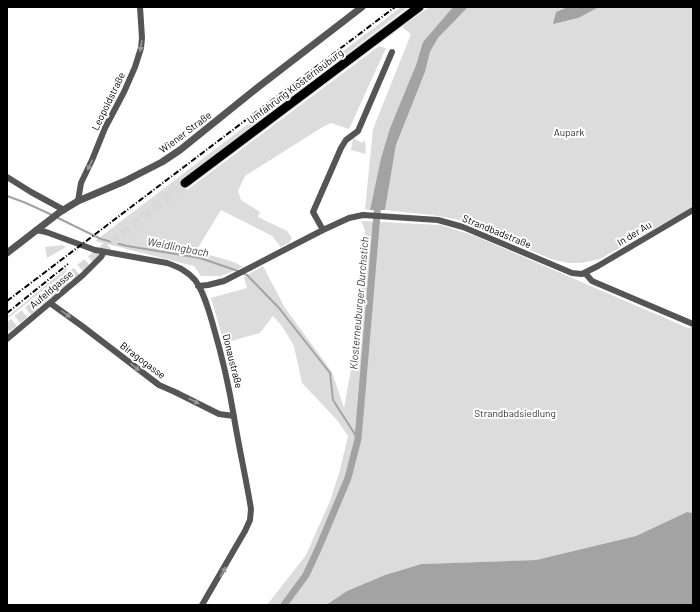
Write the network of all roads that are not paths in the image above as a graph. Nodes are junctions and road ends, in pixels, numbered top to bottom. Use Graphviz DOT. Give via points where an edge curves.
graph roads {
  1 [pos="140,7"];
  2 [pos="362,7"];
  3 [pos="419,7"];
  4 [pos="392,52"];
  5 [pos="7,177"];
  6 [pos="185,183"];
  7 [pos="78,201"];
  8 [pos="693,210"];
  9 [pos="62,211"];
  10 [pos="36,230"];
  11 [pos="322,230"];
  12 [pos="104,252"];
  13 [pos="7,253"];
  14 [pos="585,272"];
  15 [pos="198,286"];
  16 [pos="50,303"];
  17 [pos="693,324"];
  18 [pos="7,339"];
  19 [pos="231,416"];
  20 [pos="202,605"];
  1 -- 7 [label="street, Leopoldstraße, one-way" via="142,38 139,54 81,183"];
  2 -- 7 [label="street, Wiener Straße" via="180,150 125,181"];
  3 -- 6 [label="main road, Umfahrung Klosterneuburg"];
  4 -- 11 [label="street" via="358,131 346,140 341,148 313,212"];
  5 -- 9 [label="street"];
  7 -- 9 [label="street, Wiener Straße"];
  8 -- 14 [label="street, In der Au"];
  9 -- 10 [label="street, Wiener Straße"];
  10 -- 12 [label="street, Donaustraße"];
  10 -- 13 [label="street, Wiener Straße"];
  11 -- 14 [label="street, Strandbadstraße" via="363,215 438,220 463,227 572,273"];
  11 -- 15 [label="street, Strandbadstraße" via="229,279 212,285"];
  12 -- 15 [label="street, Donaustraße" via="178,267 187,272"];
  12 -- 16 [label="street, Aufeldgasse" via="83,275"];
  14 -- 17 [label="street" via="592,281"];
  15 -- 19 [label="street, Donaustraße" via="208,308 221,353 229,385"];
  16 -- 18 [label="street, Aufeldgasse"];
  16 -- 19 [label="street, Biragogasse, one-way" via="159,385 219,414"];
  20 -- 19 [label="street, Donaustraße, one-way" via="250,520 251,510 240,448"];
}
